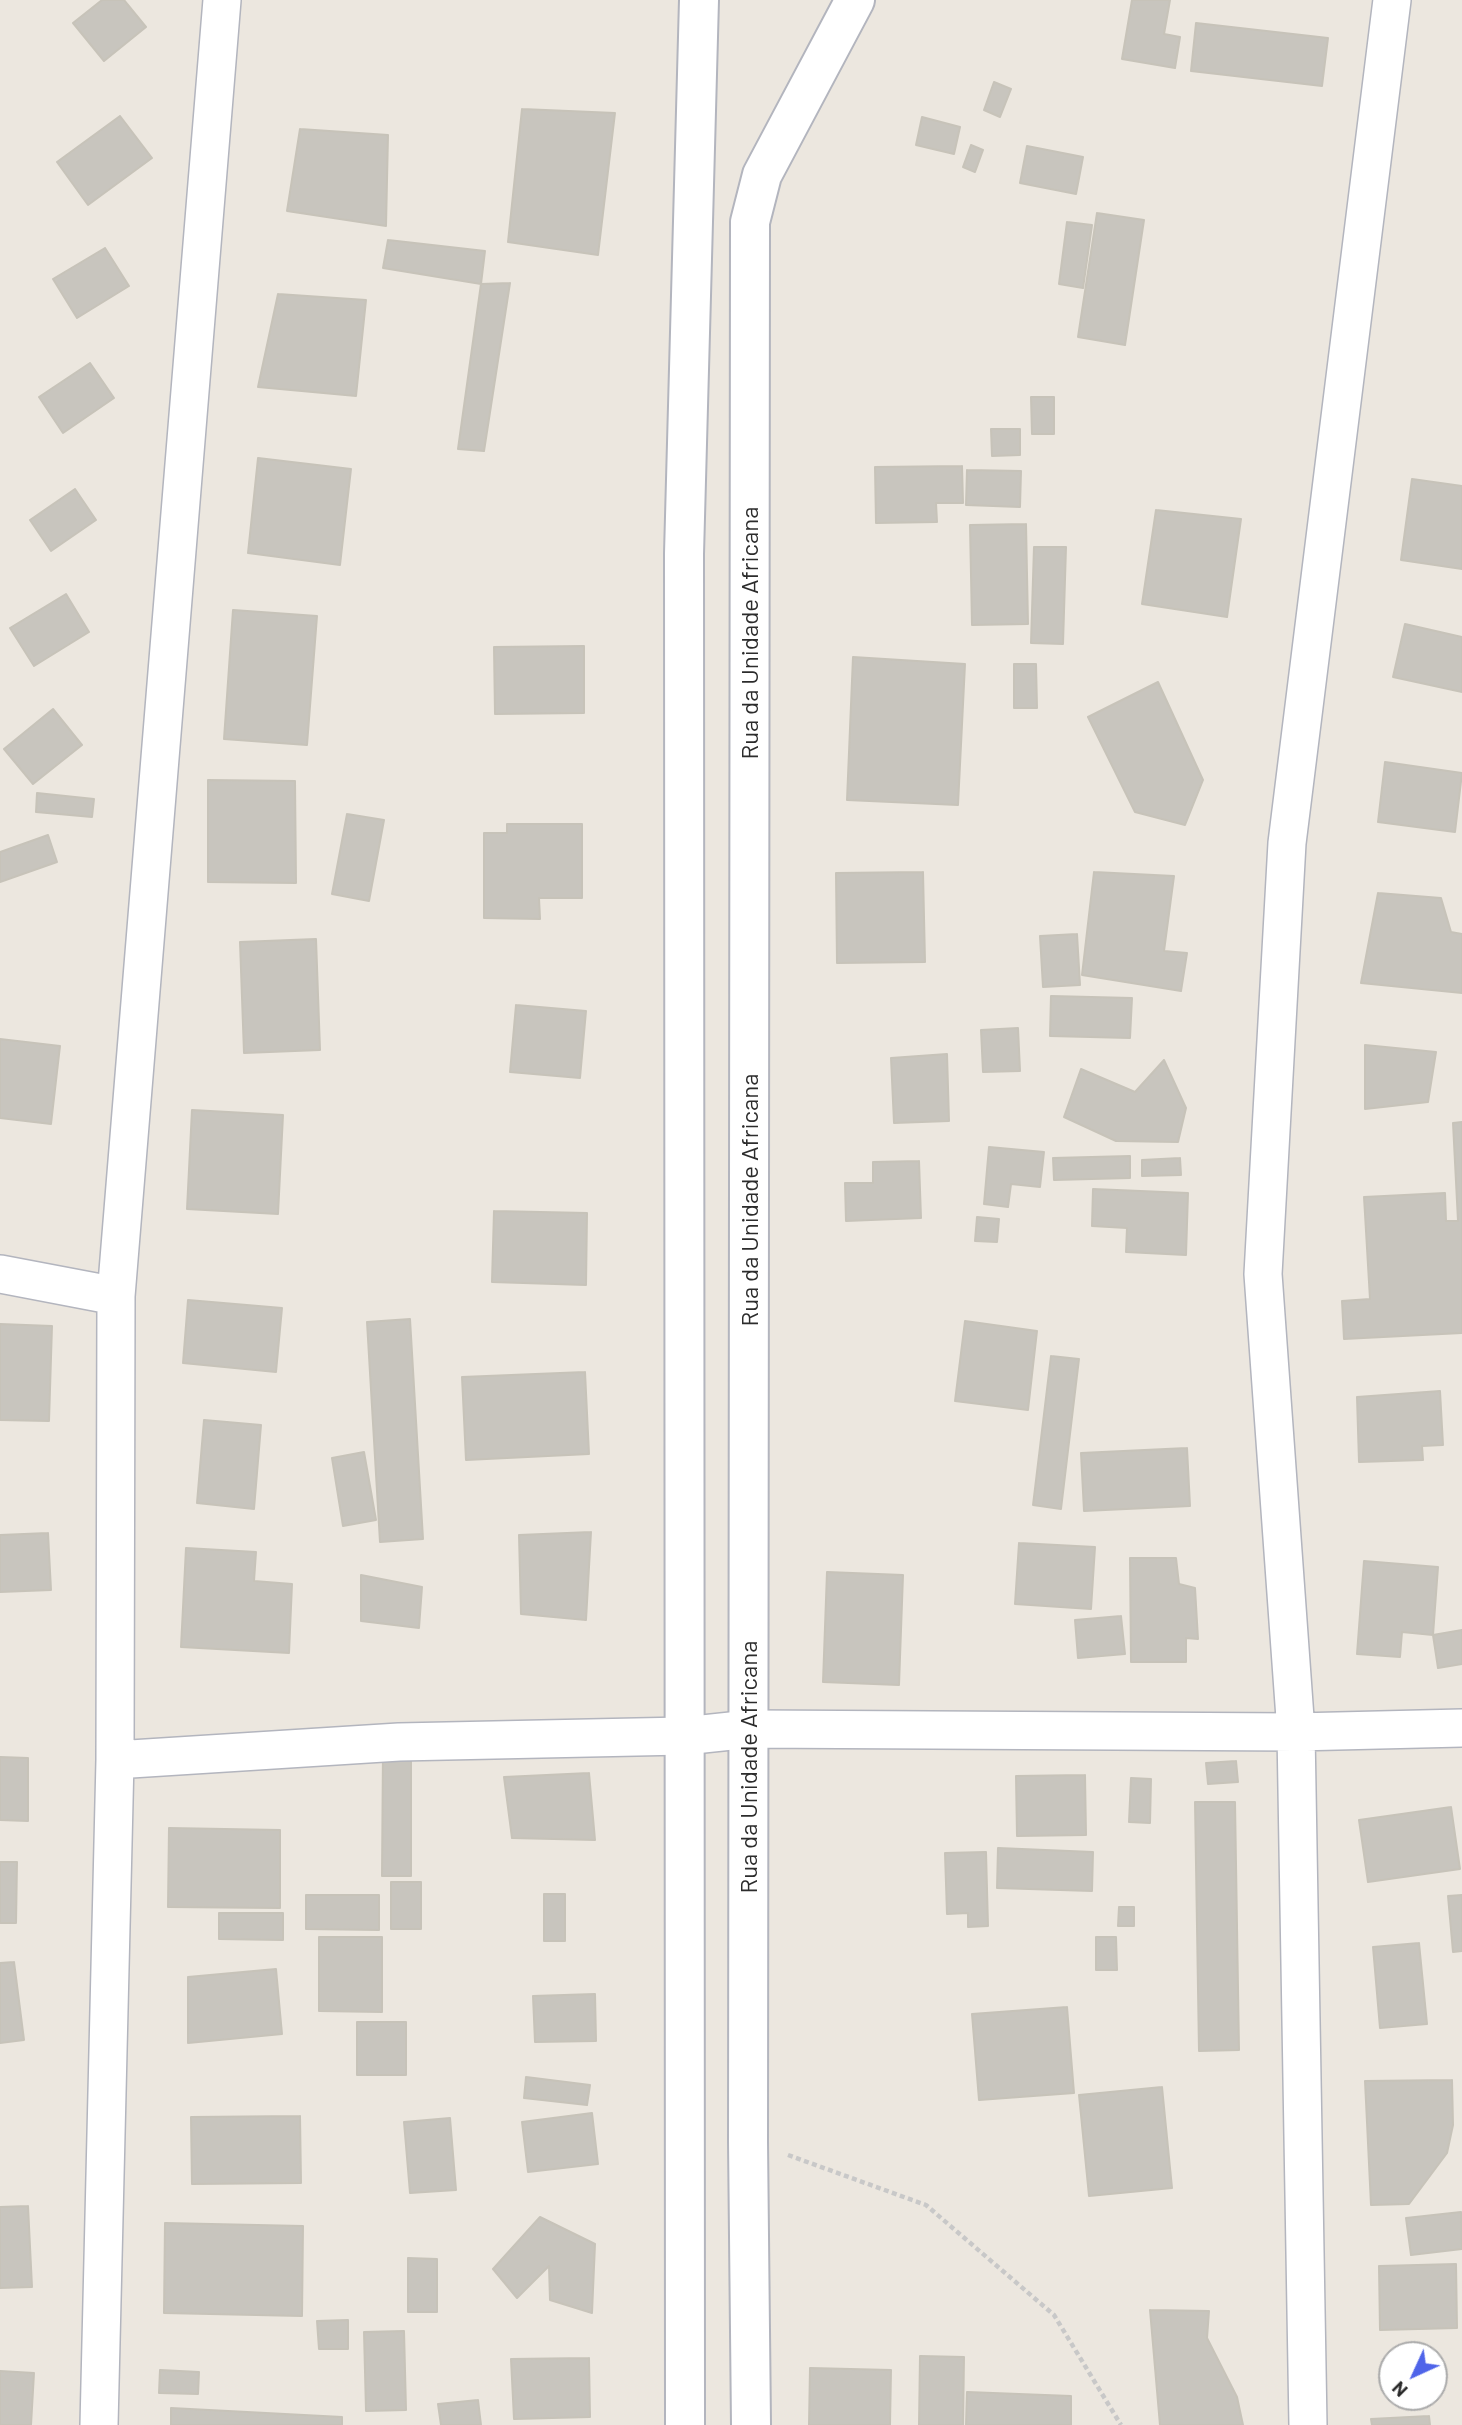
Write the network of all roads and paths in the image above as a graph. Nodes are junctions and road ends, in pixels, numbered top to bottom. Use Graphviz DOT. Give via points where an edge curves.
graph roads {
  1 [pos="222,0"];
  2 [pos="699,0"];
  3 [pos="855,0"];
  4 [pos="1392,0"];
  5 [pos="0,1274"];
  6 [pos="116,1296"];
  7 [pos="1462,1728"];
  8 [pos="750,1729"];
  9 [pos="1296,1732"];
  10 [pos="684,1736"];
  11 [pos="114,1760"];
  12 [pos="748,2141"];
  13 [pos="99,2425"];
  14 [pos="685,2425"];
  15 [pos="751,2425"];
  16 [pos="1121,2425"];
  17 [pos="1308,2425"];
  1 -- 6 [label="street"];
  2 -- 10 [label="street" via="684,554"];
  3 -- 8 [label="street, Rua da Unidade Africana" via="762,175 750,222"];
  4 -- 9 [label="street" via="1286,857 1263,1274"];
  5 -- 6 [label="street"];
  6 -- 11 [label="street"];
  7 -- 9 [label="street"];
  8 -- 9 [label="street"];
  8 -- 10 [label="street"];
  8 -- 12 [label="street, Rua da Unidade Africana"];
  9 -- 17 [label="street"];
  10 -- 11 [label="street" via="399,1742"];
  10 -- 14 [label="street"];
  11 -- 13 [label="street"];
  12 -- 15 [label="street, Rua da Unidade Africana"];
  12 -- 16 [label="path" via="926,2205 1054,2315"];
}
